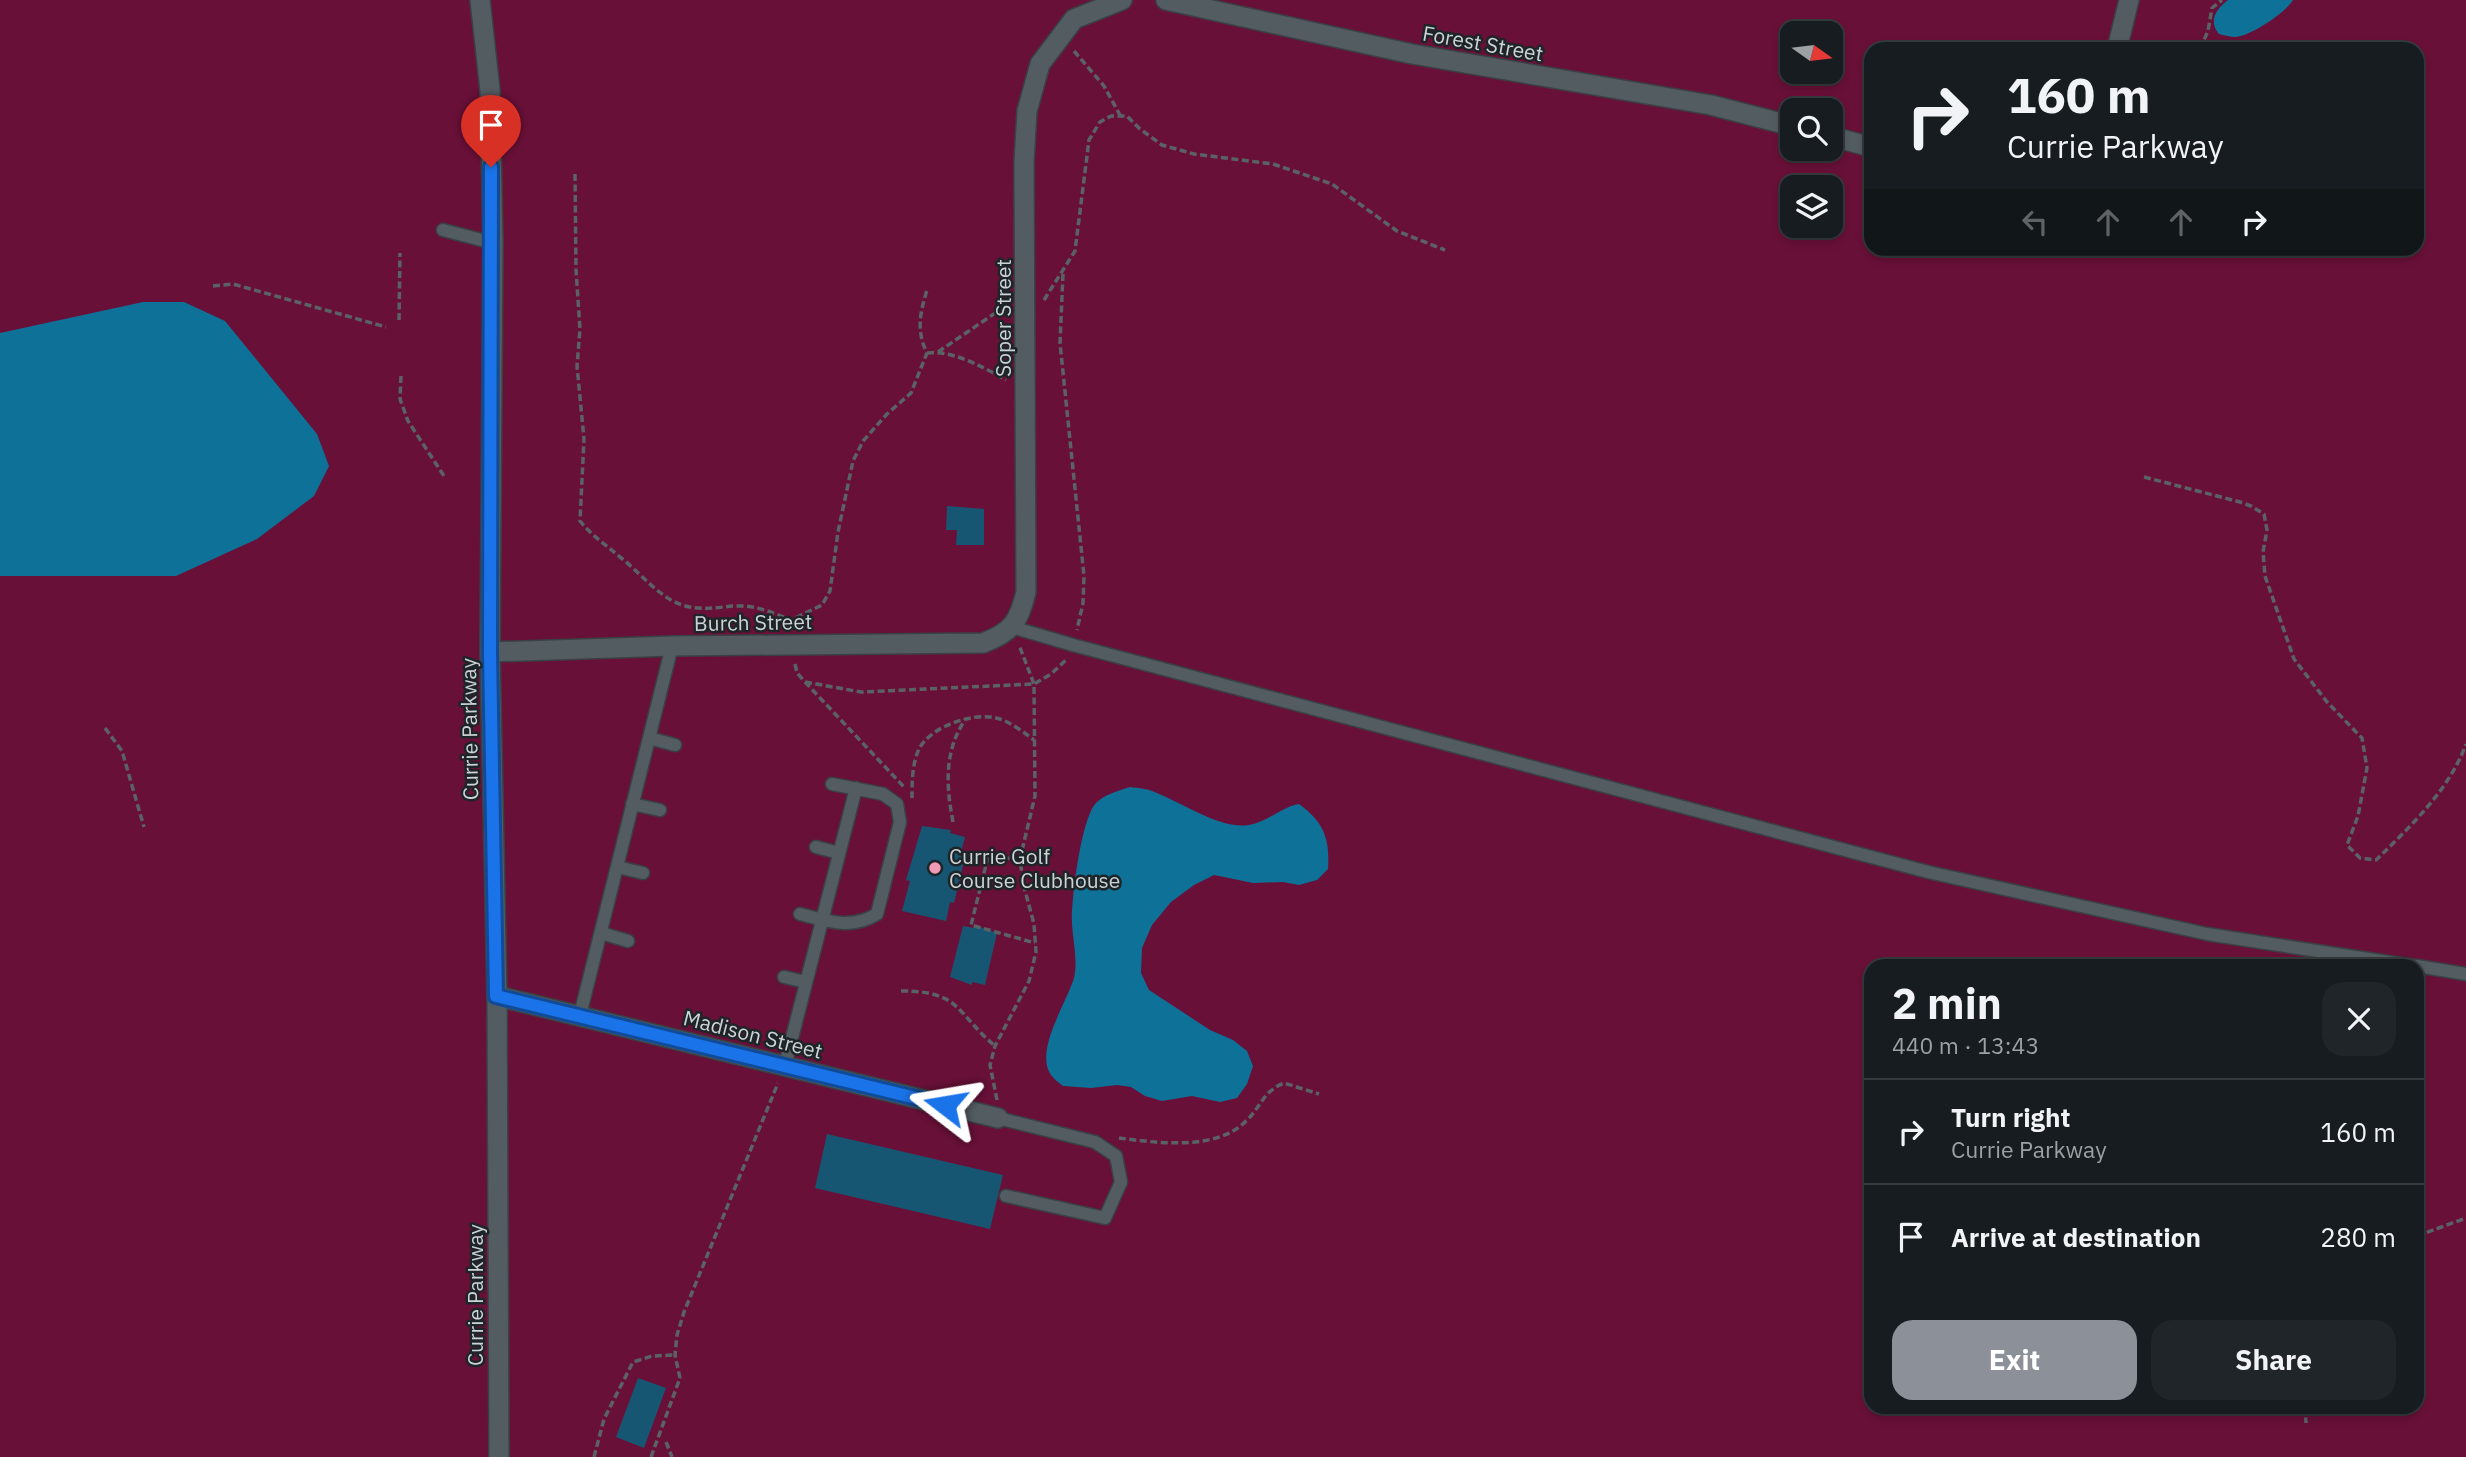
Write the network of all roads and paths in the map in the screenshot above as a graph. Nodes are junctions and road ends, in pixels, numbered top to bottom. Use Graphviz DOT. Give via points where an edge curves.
graph roads {
  1 [pos="480,0"];
  2 [pos="1122,0"];
  3 [pos="1166,0"];
  4 [pos="2129,0"];
  5 [pos="2222,0"];
  6 [pos="1059,38"];
  7 [pos="2119,42"];
  8 [pos="2203,42"];
  9 [pos="1121,116"];
  10 [pos="1780,123"];
  11 [pos="1843,139"];
  12 [pos="1864,145"];
  13 [pos="575,174"];
  14 [pos="443,230"];
  15 [pos="492,243"];
  16 [pos="1445,250"];
  17 [pos="400,253"];
  18 [pos="1063,274"];
  19 [pos="213,286"];
  20 [pos="926,290"];
  21 [pos="1026,291"];
  22 [pos="399,320"];
  23 [pos="1026,324"];
  24 [pos="386,327"];
  25 [pos="938,352"];
  26 [pos="927,353"];
  27 [pos="401,376"];
  28 [pos="1026,392"];
  29 [pos="444,476"];
  30 [pos="2144,477"];
  31 [pos="791,620"];
  32 [pos="1012,627"];
  33 [pos="791,644"];
  34 [pos="1073,645"];
  35 [pos="672,646"];
  36 [pos="490,652"];
  37 [pos="805,682"];
  38 [pos="1034,684"];
  39 [pos="965,720"];
  40 [pos="105,728"];
  41 [pos="649,738"];
  42 [pos="1034,740"];
  43 [pos="2466,744"];
  44 [pos="675,745"];
  45 [pos="832,784"];
  46 [pos="856,788"];
  47 [pos="632,804"];
  48 [pos="660,810"];
  49 [pos="953,822"];
  50 [pos="144,827"];
  51 [pos="816,847"];
  52 [pos="839,852"];
  53 [pos="1020,859"];
  54 [pos="617,867"];
  55 [pos="643,873"];
  56 [pos="800,914"];
  57 [pos="822,920"];
  58 [pos="601,933"];
  59 [pos="628,940"];
  60 [pos="1035,943"];
  61 [pos="2370,959"];
  62 [pos="2424,967"];
  63 [pos="2466,974"];
  64 [pos="784,977"];
  65 [pos="806,982"];
  66 [pos="901,991"];
  67 [pos="496,996"];
  68 [pos="580,1015"];
  69 [pos="995,1046"];
  70 [pos="785,1065"];
  71 [pos="997,1092"];
  72 [pos="1319,1094"];
  73 [pos="1005,1099"];
  74 [pos="998,1118"];
  75 [pos="1112,1136"];
  76 [pos="1006,1196"];
  77 [pos="2466,1218"];
  78 [pos="2424,1233"];
  79 [pos="675,1356"];
  80 [pos="2305,1414"];
  81 [pos="2306,1423"];
  82 [pos="666,1442"];
  83 [pos="499,1457"];
  84 [pos="594,1457"];
  85 [pos="650,1457"];
  86 [pos="672,1457"];
  1 -- 15 [label="street, Currie Parkway" via="490,90"];
  2 -- 6 [label="street, Soper Street" via="1074,19"];
  3 -- 10 [label="street, Forest Street" via="1412,54 1711,105"];
  4 -- 7 [label="street"];
  5 -- 8 [label="path" via="2212,8"];
  6 -- 9 [label="path" via="1104,86"];
  6 -- 21 [label="street, Soper Street" via="1040,64 1027,111"];
  9 -- 16 [label="path" via="1162,145 1273,164 1332,184 1397,231"];
  9 -- 18 [label="path" via="1100,122 1089,139 1075,251"];
  11 -- 12 [label="street"];
  13 -- 31 [label="path" via="577,366 584,439 580,521 664,596 687,607 745,606"];
  14 -- 15 [label="lane"];
  15 -- 36 [label="street, Currie Parkway"];
  17 -- 22 [label="path"];
  18 -- 23 [label="path"];
  18 -- 34 [label="path" via="1060,343 1084,576"];
  19 -- 24 [label="path" via="233,284"];
  20 -- 26 [label="path" via="919,339"];
  21 -- 23 [label="street, Soper Street"];
  21 -- 25 [label="path"];
  23 -- 28 [label="street, Soper Street"];
  25 -- 26 [label="path"];
  25 -- 28 [label="path"];
  26 -- 31 [label="path" via="911,393 863,442 853,461 831,591 822,604"];
  27 -- 29 [label="path" via="400,399 408,421"];
  28 -- 32 [label="street, Soper Street" via="1026,592"];
  30 -- 43 [label="path" via="2240,502 2264,514 2265,576 2294,659 2326,702 2362,738 2367,768 2347,845 2360,858 2376,860 2396,841 2441,790"];
  31 -- 33 [label="path"];
  32 -- 33 [label="street, Burch Street" via="983,643"];
  32 -- 34 [label="lane"];
  32 -- 38 [label="path"];
  33 -- 35 [label="street, Burch Street"];
  33 -- 37 [label="path" via="797,673"];
  34 -- 38 [label="path" via="1069,657"];
  34 -- 61 [label="lane" via="1928,872 2207,934"];
  35 -- 36 [label="street, Burch Street"];
  35 -- 41 [label="lane"];
  36 -- 67 [label="street, Currie Parkway"];
  37 -- 38 [label="path" via="860,692"];
  37 -- 39 [label="path" via="902,783 911,800 917,751 927,736"];
  38 -- 42 [label="path"];
  39 -- 42 [label="path" via="996,718"];
  39 -- 49 [label="path" via="949,754"];
  40 -- 50 [label="path" via="121,751"];
  41 -- 44 [label="lane"];
  41 -- 47 [label="lane"];
  42 -- 53 [label="path" via="1035,796"];
  45 -- 46 [label="lane"];
  46 -- 52 [label="lane"];
  46 -- 57 [label="lane" via="883,794 897,804 900,822 877,914 863,923"];
  47 -- 48 [label="lane"];
  47 -- 54 [label="lane"];
  51 -- 52 [label="lane"];
  52 -- 57 [label="lane"];
  53 -- 60 [label="path"];
  53 -- 60 [label="path" via="988,857 971,925"];
  54 -- 55 [label="lane"];
  54 -- 58 [label="lane"];
  56 -- 57 [label="lane"];
  57 -- 65 [label="lane"];
  58 -- 59 [label="lane"];
  58 -- 68 [label="lane"];
  60 -- 69 [label="path" via="1029,981"];
  62 -- 63 [label="lane"];
  64 -- 65 [label="lane"];
  65 -- 70 [label="lane"];
  66 -- 69 [label="path" via="945,996"];
  67 -- 68 [label="street, Madison Street"];
  67 -- 83 [label="street, Currie Parkway"];
  68 -- 70 [label="street, Madison Street"];
  69 -- 71 [label="path" via="990,1065"];
  70 -- 74 [label="street, Madison Street"];
  70 -- 79 [label="path" via="684,1312"];
  71 -- 73 [label="path"];
  71 -- 74 [label="path"];
  72 -- 75 [label="path" via="1284,1083 1270,1089 1236,1132 1213,1139 1164,1144"];
  74 -- 76 [label="lane" via="1095,1142 1116,1156 1121,1182 1105,1218"];
  77 -- 78 [label="path"];
  79 -- 84 [label="path" via="633,1362 604,1419"];
  79 -- 85 [label="path" via="680,1378"];
  80 -- 81 [label="path"];
  82 -- 86 [label="path"];
}
